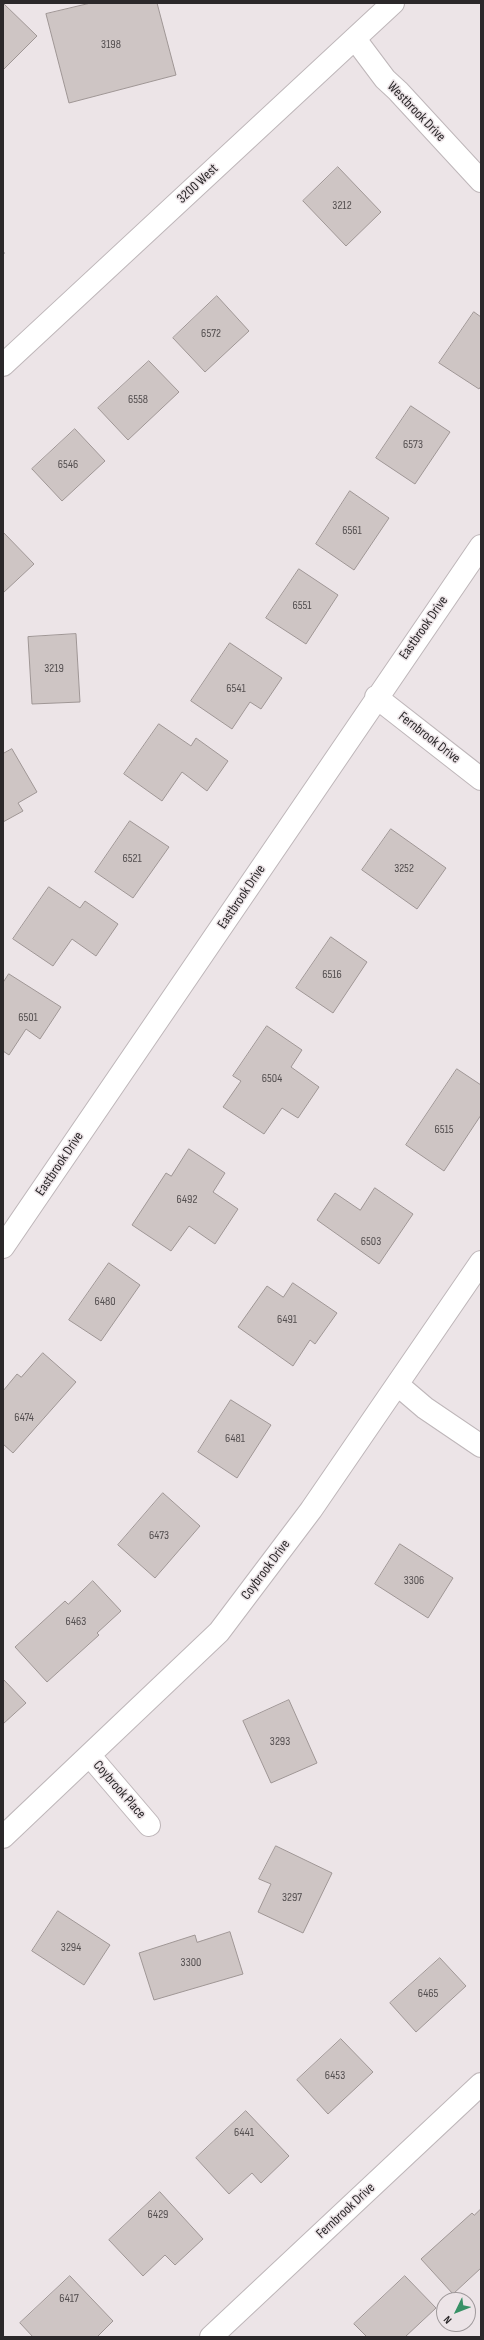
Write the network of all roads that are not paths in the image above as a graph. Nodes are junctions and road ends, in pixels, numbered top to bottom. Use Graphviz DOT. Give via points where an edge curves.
graph roads {
  1 [pos="393,3"];
  2 [pos="355,39"];
  3 [pos="481,181"];
  4 [pos="3,365"];
  5 [pos="481,546"];
  6 [pos="376,698"];
  7 [pos="481,779"];
  8 [pos="3,1247"];
  9 [pos="481,1262"];
  10 [pos="398,1385"];
  11 [pos="481,1446"];
  12 [pos="90,1756"];
  13 [pos="149,1825"];
  14 [pos="3,1837"];
  15 [pos="481,2084"];
  16 [pos="211,2337"];
  1 -- 2 [label="street, 3200 West"];
  2 -- 3 [label="street, Westbrook Drive" via="385,79"];
  2 -- 4 [label="street, 3200 West"];
  5 -- 6 [label="street, Eastbrook Drive"];
  6 -- 7 [label="street, Fernbrook Drive"];
  6 -- 8 [label="street, Eastbrook Drive"];
  9 -- 10 [label="street, Coybrook Drive"];
  10 -- 11 [label="street" via="425,1408"];
  10 -- 12 [label="street, Coybrook Drive" via="311,1510 219,1632"];
  12 -- 13 [label="street, Coybrook Place"];
  12 -- 14 [label="street, Coybrook Drive"];
  15 -- 16 [label="street, Fernbrook Drive"];
}
